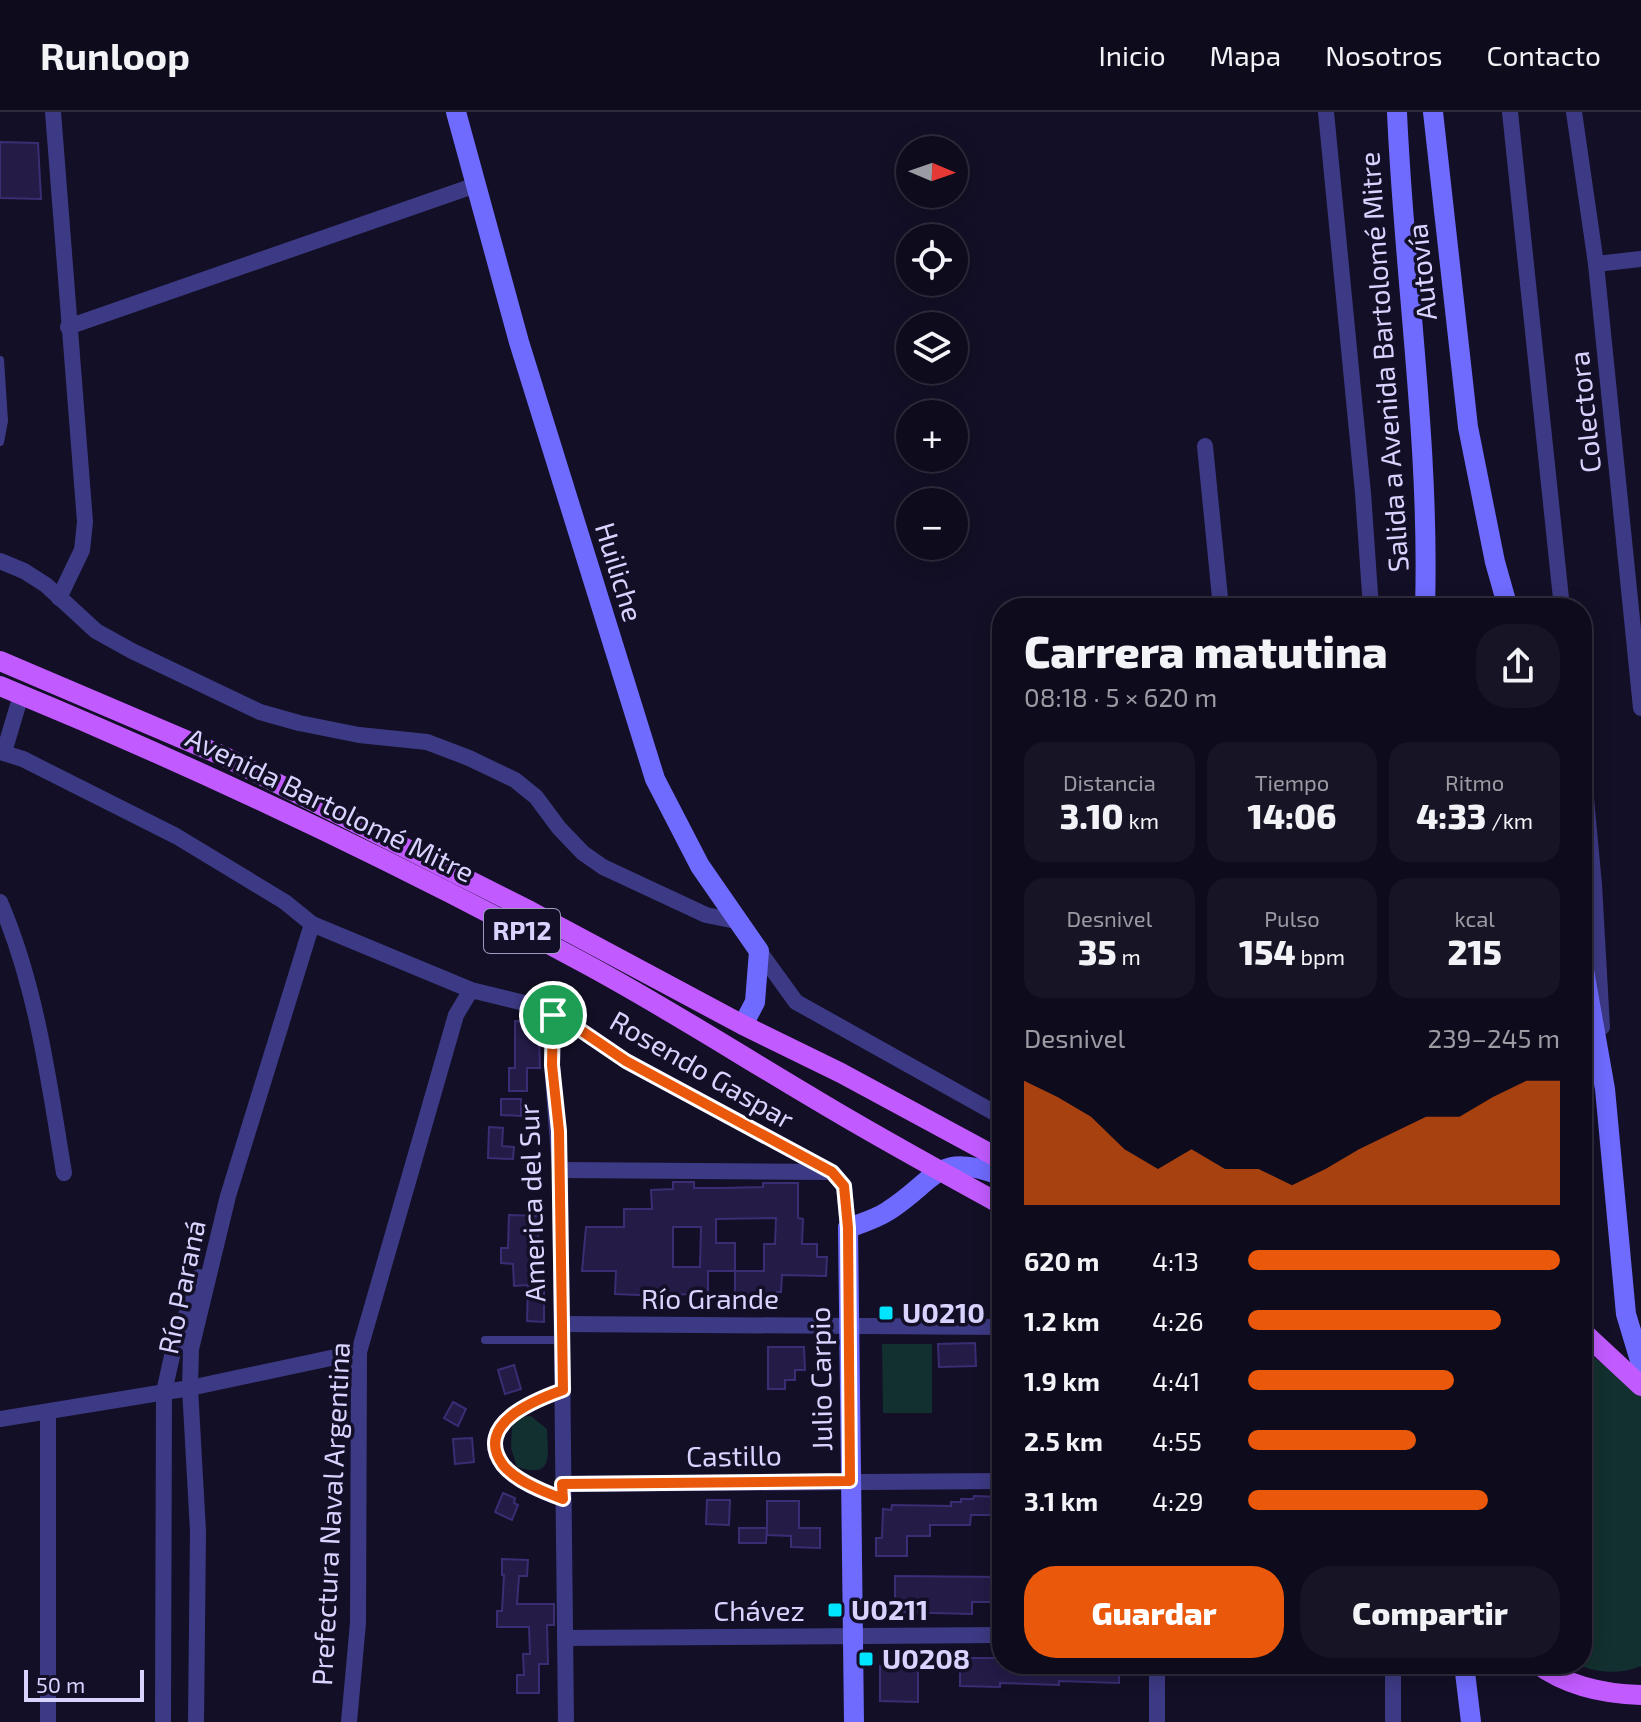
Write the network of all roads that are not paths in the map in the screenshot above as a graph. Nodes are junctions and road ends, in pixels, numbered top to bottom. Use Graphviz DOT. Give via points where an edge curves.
graph roads {
  1 [pos="53,112"];
  2 [pos="456,112"];
  3 [pos="1326,112"];
  4 [pos="1397,112"];
  5 [pos="1433,112"];
  6 [pos="1510,112"];
  7 [pos="1574,112"];
  8 [pos="476,185"];
  9 [pos="1641,259"];
  10 [pos="1596,264"];
  11 [pos="68,327"];
  12 [pos="0,360"];
  13 [pos="0,442"];
  14 [pos="1205,446"];
  15 [pos="0,561"];
  16 [pos="59,598"];
  17 [pos="1220,598"];
  18 [pos="1370,598"];
  19 [pos="1425,598"];
  20 [pos="1505,598"];
  21 [pos="1561,598"];
  22 [pos="1639,654"];
  23 [pos="0,661"];
  24 [pos="0,686"];
  25 [pos="21,695"];
  26 [pos="1641,708"];
  27 [pos="2,752"];
  28 [pos="1592,863"];
  29 [pos="0,902"];
  30 [pos="741,922"];
  31 [pos="312,924"];
  32 [pos="759,951"];
  33 [pos="471,990"];
  34 [pos="553,1015"];
  35 [pos="1592,1016"];
  36 [pos="743,1025"];
  37 [pos="1605,1089"];
  38 [pos="992,1111"];
  39 [pos="992,1155"];
  40 [pos="560,1170"];
  41 [pos="938,1170"];
  42 [pos="832,1172"];
  43 [pos="992,1172"];
  44 [pos="64,1173"];
  45 [pos="228,1196"];
  46 [pos="992,1200"];
  47 [pos="848,1228"];
  48 [pos="848,1326"];
  49 [pos="992,1328"];
  50 [pos="562,1332"];
  51 [pos="485,1340"];
  52 [pos="1592,1340"];
  53 [pos="359,1352"];
  54 [pos="1641,1364"];
  55 [pos="1641,1386"];
  56 [pos="190,1388"];
  57 [pos="563,1390"];
  58 [pos="164,1392"];
  59 [pos="48,1412"];
  60 [pos="0,1419"];
  61 [pos="850,1481"];
  62 [pos="992,1481"];
  63 [pos="562,1492"];
  64 [pos="992,1635"];
  65 [pos="853,1637"];
  66 [pos="565,1638"];
  67 [pos="1157,1674"];
  68 [pos="1393,1674"];
  69 [pos="1465,1674"];
  70 [pos="1554,1674"];
  71 [pos="1641,1695"];
  72 [pos="48,1722"];
  73 [pos="163,1722"];
  74 [pos="196,1722"];
  75 [pos="349,1722"];
  76 [pos="566,1722"];
  77 [pos="854,1722"];
  78 [pos="1157,1722"];
  79 [pos="1393,1722"];
  80 [pos="1471,1722"];
  1 -- 11 [label="street"];
  2 -- 8 [label="street, Huiliche"];
  3 -- 18 [label="street"];
  4 -- 19 [label="street, Salida a Avenida Bartolomé Mitre" via="1425,500"];
  5 -- 20 [label="street, Autovía" via="1468,427"];
  6 -- 21 [label="street, Colectora"];
  7 -- 10 [label="street, Colectora"];
  8 -- 11 [label="street"];
  8 -- 30 [label="street, Huiliche" via="519,342 655,779 700,866"];
  9 -- 10 [label="street"];
  10 -- 22 [label="street, Colectora"];
  11 -- 16 [label="street" via="85,522 82,550"];
  12 -- 13 [label="lane"];
  14 -- 17 [label="street"];
  15 -- 16 [label="street" via="24,571"];
  16 -- 30 [label="street" via="108,637 260,712 359,735 427,742 469,758 515,780 536,797 559,828 603,867 706,915"];
  22 -- 26 [label="street, Colectora"];
  23 -- 36 [label="main road, Avenida Bartolomé Mitre / RP12" via="223,756"];
  24 -- 25 [label="main road, Avenida Bartolomé Mitre / RP12"];
  25 -- 27 [label="street"];
  25 -- 41 [label="main road, Avenida Bartolomé Mitre / RP12" via="317,828 514,926 723,1041"];
  27 -- 31 [label="street, Rosendo Gaspar" via="176,836"];
  28 -- 37 [label="street"];
  29 -- 44 [label="street" via="38,1025"];
  30 -- 32 [label="street, Huiliche"];
  31 -- 33 [label="street, Rosendo Gaspar"];
  31 -- 45 [label="street, Río Paraná"];
  32 -- 36 [label="street" via="755,1002"];
  32 -- 38 [label="street" via="796,1002"];
  33 -- 34 [label="street, Rosendo Gaspar"];
  33 -- 53 [label="street, Prefectura Naval Argentina" via="456,1015"];
  34 -- 40 [label="street, America del Sur"];
  34 -- 42 [label="street, Rosendo Gaspar" via="626,1061"];
  35 -- 37 [label="street"];
  36 -- 39 [label="main road, Avenida Bartolomé Mitre / RP12"];
  37 -- 54 [label="street" via="1626,1314"];
  40 -- 42 [label="street"];
  40 -- 50 [label="street, America del Sur"];
  41 -- 43 [label="street" via="956,1165"];
  41 -- 46 [label="main road, Avenida Bartolomé Mitre / RP12"];
  41 -- 47 [label="street" via="890,1210"];
  42 -- 47 [label="street" via="844,1186"];
  45 -- 56 [label="street, Río Paraná" via="191,1349"];
  45 -- 58 [label="street, Río Paraná" via="180,1329"];
  47 -- 48 [label="street, Julio Carpio"];
  48 -- 49 [label="street, Río Grande" via="943,1332"];
  48 -- 50 [label="street, Río Grande"];
  48 -- 61 [label="street, Julio Carpio"];
  50 -- 51 [label="lane"];
  50 -- 57 [label="street, America del Sur"];
  52 -- 55 [label="main road"];
  53 -- 56 [label="street"];
  53 -- 75 [label="street, Prefectura Naval Argentina" via="358,1623"];
  56 -- 58 [label="street"];
  56 -- 74 [label="street, Río Paraná" via="198,1531"];
  57 -- 63 [label="street, America del Sur"];
  57 -- 63 [label="street" via="515,1412 499,1430 497,1442 503,1465 532,1485"];
  58 -- 59 [label="street"];
  58 -- 73 [label="street, Río Paraná"];
  59 -- 60 [label="street"];
  59 -- 72 [label="street"];
  61 -- 62 [label="street, Castillo"];
  61 -- 63 [label="street, Castillo"];
  61 -- 65 [label="street, Julio Carpio"];
  63 -- 66 [label="street, America del Sur"];
  64 -- 65 [label="street, Chávez"];
  65 -- 66 [label="street, Chávez"];
  65 -- 77 [label="street, Julio Carpio"];
  66 -- 76 [label="street, America del Sur"];
  67 -- 78 [label="street"];
  68 -- 79 [label="street"];
  69 -- 80 [label="street"];
  70 -- 71 [label="main road" via="1595,1690"];
}
